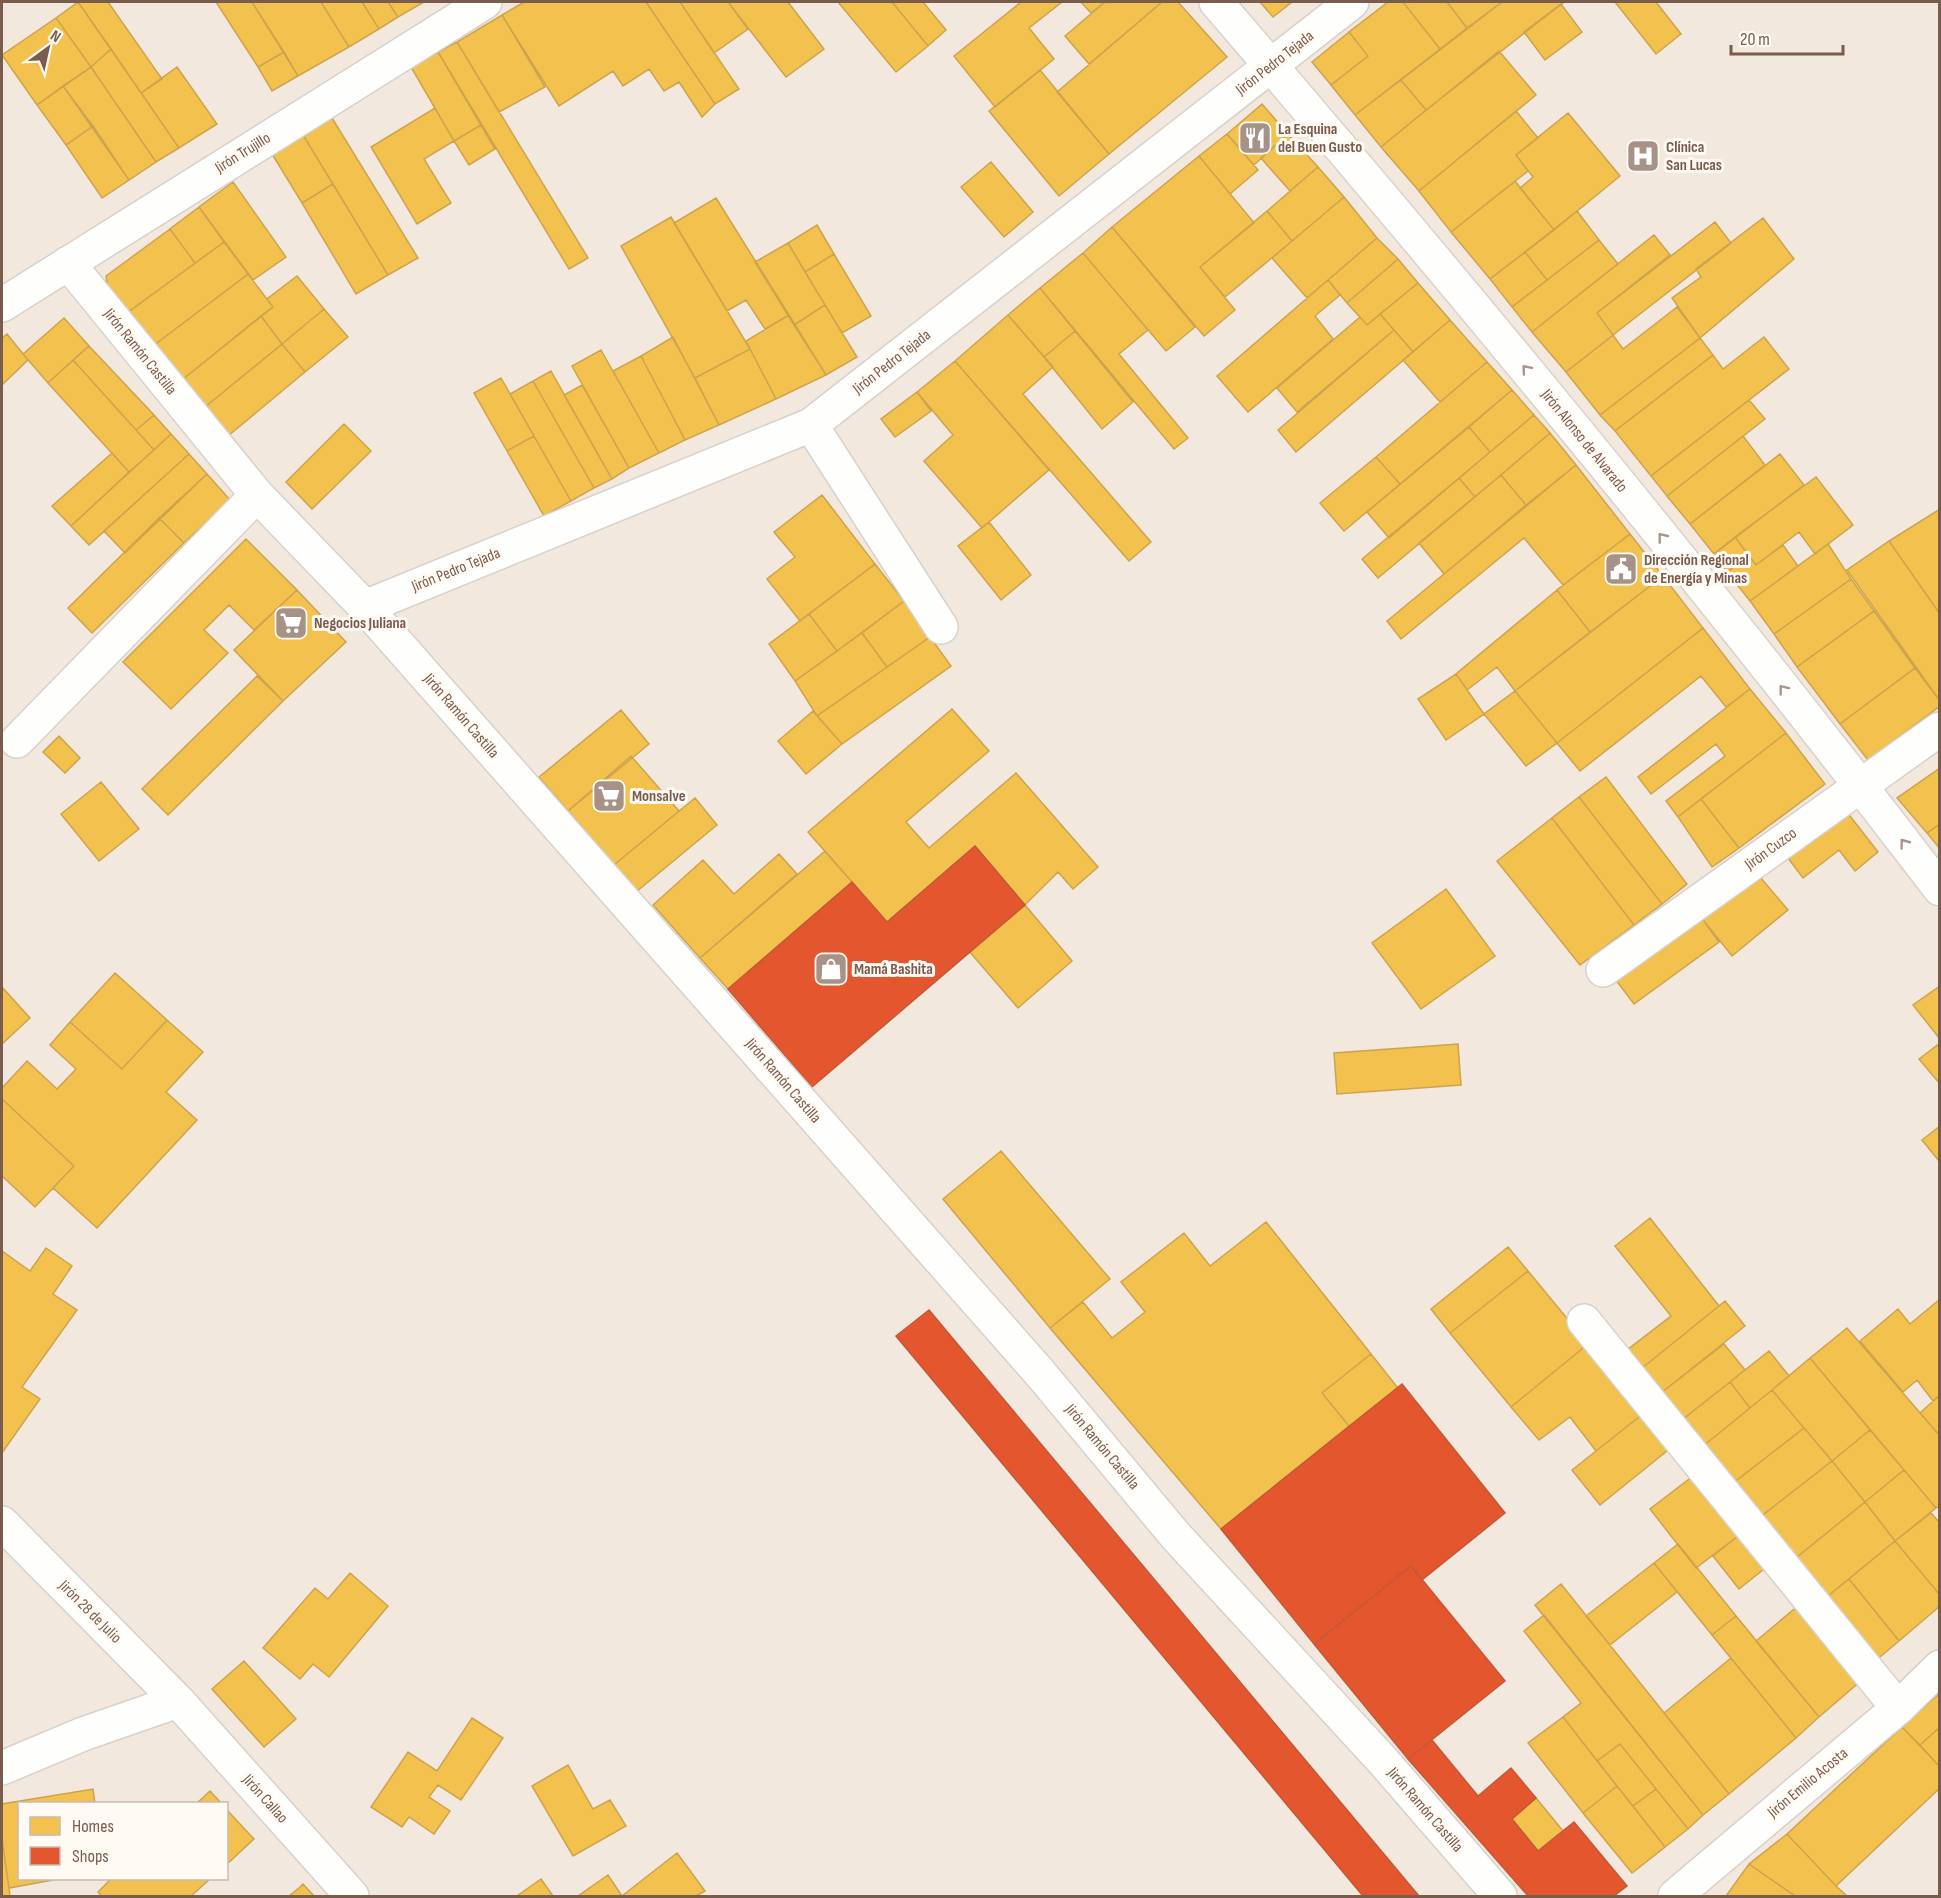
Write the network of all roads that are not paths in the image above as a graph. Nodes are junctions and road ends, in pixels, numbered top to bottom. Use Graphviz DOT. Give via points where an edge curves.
graph roads {
  1 [pos="485,2"];
  2 [pos="1216,2"];
  3 [pos="1352,2"];
  4 [pos="1272,66"];
  5 [pos="68,263"];
  6 [pos="2,305"];
  7 [pos="811,425"];
  8 [pos="257,495"];
  9 [pos="365,607"];
  10 [pos="941,627"];
  11 [pos="1940,729"];
  12 [pos="17,741"];
  13 [pos="1860,785"];
  14 [pos="1940,889"];
  15 [pos="1603,970"];
  16 [pos="1584,1321"];
  17 [pos="2,1523"];
  18 [pos="1940,1667"];
  19 [pos="178,1701"];
  20 [pos="1898,1707"];
  21 [pos="2,1768"];
  22 [pos="352,1896"];
  23 [pos="1500,1896"];
  24 [pos="1675,1896"];
  1 -- 5 [label="street, Jirón Trujillo"];
  2 -- 4 [label="street, Jirón Alonso de Alvarado"];
  3 -- 4 [label="street, Jirón Pedro Tejada"];
  4 -- 7 [label="street, Jirón Pedro Tejada"];
  13 -- 4 [label="street, Jirón Alonso de Alvarado, one-way" via="1536,381"];
  5 -- 6 [label="street, Jirón Trujillo"];
  5 -- 8 [label="street, Jirón Ramón Castilla"];
  7 -- 9 [label="street, Jirón Pedro Tejada"];
  7 -- 10 [label="street"];
  8 -- 9 [label="street, Jirón Ramón Castilla"];
  8 -- 12 [label="street"];
  9 -- 23 [label="street, Jirón Ramón Castilla" via="1040,1373 1176,1535 1383,1761"];
  11 -- 13 [label="street, Jirón Cuzco"];
  14 -- 13 [label="street, Jirón Alonso de Alvarado, one-way"];
  13 -- 15 [label="street, Jirón Cuzco"];
  16 -- 20 [label="street"];
  17 -- 19 [label="street, Jirón 28 de Julio"];
  18 -- 20 [label="street, Jirón Emilio Acosta"];
  19 -- 21 [label="street" via="82,1734"];
  19 -- 22 [label="street, Jirón Callao"];
  20 -- 24 [label="street, Jirón Emilio Acosta"];
}
